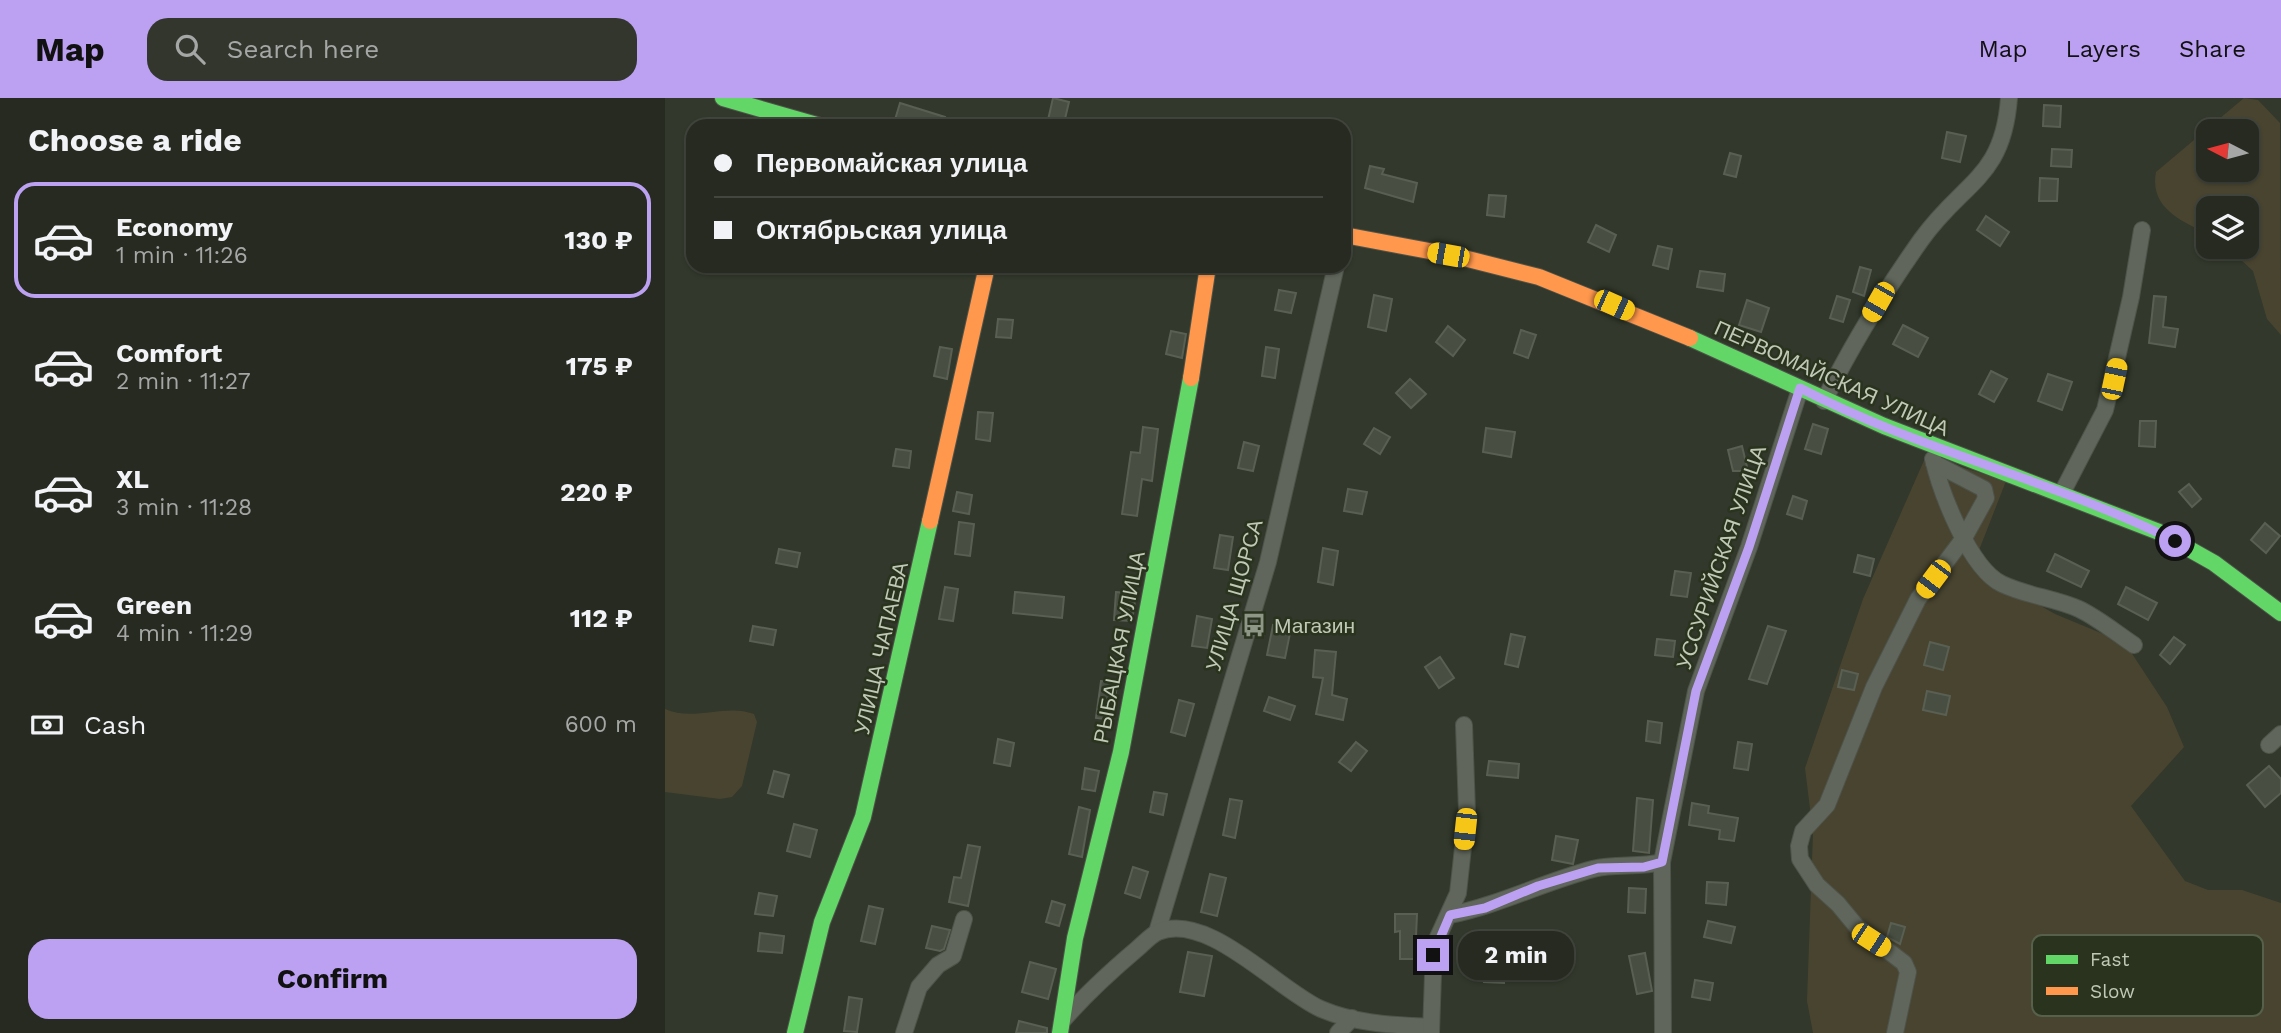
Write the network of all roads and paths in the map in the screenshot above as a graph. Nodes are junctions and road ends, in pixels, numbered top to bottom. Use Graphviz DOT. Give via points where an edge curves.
graph roads {
  1 [pos="723,98"];
  2 [pos="2009,98"];
  3 [pos="796,119"];
  4 [pos="2143,230"];
  5 [pos="1351,236"];
  6 [pos="985,273"];
  7 [pos="1207,273"];
  8 [pos="1334,273"];
  9 [pos="1800,388"];
  10 [pos="1824,401"];
  11 [pos="1931,446"];
  12 [pos="1934,463"];
  13 [pos="2063,491"];
  14 [pos="1963,538"];
  15 [pos="2281,612"];
  16 [pos="2134,645"];
  17 [pos="1464,725"];
  18 [pos="1662,862"];
  19 [pos="1450,915"];
  20 [pos="964,919"];
  21 [pos="1157,932"];
  22 [pos="1352,1018"];
  23 [pos="1062,1026"];
  24 [pos="1431,1030"];
  25 [pos="795,1033"];
  26 [pos="904,1033"];
  27 [pos="1338,1033"];
  28 [pos="1663,1033"];
  29 [pos="1895,1033"];
  1 -- 3 [label="street"];
  2 -- 10 [label="street" via="2007,127 1991,165 1924,236 1878,302"];
  4 -- 13 [label="street" via="2105,410"];
  5 -- 9 [label="street, ПЕРВОМАЙСКАЯ УЛИЦА" via="1503,267 1564,285"];
  6 -- 25 [label="street, УЛИЦА ЧАПАЕВА" via="863,817 834,881 801,994"];
  7 -- 23 [label="street, РЫБАЦКАЯ УЛИЦА" via="1121,752 1076,938"];
  8 -- 21 [label="street, УЛИЦА ЩОРСА" via="1268,562"];
  9 -- 10 [label="street, ПЕРВОМАЙСКАЯ УЛИЦА"];
  9 -- 18 [label="street, УССУРИЙСКАЯ УЛИЦА" via="1696,691"];
  10 -- 11 [label="street, ПЕРВОМАЙСКАЯ УЛИЦА"];
  11 -- 12 [label="street"];
  11 -- 13 [label="street, ПЕРВОМАЙСКАЯ УЛИЦА"];
  12 -- 14 [label="street"];
  12 -- 14 [label="street" via="1984,489 1986,498"];
  13 -- 15 [label="street, ПЕРВОМАЙСКАЯ УЛИЦА" via="2192,549"];
  14 -- 16 [label="street" via="1983,572 2000,584 2078,609"];
  14 -- 29 [label="street" via="1918,599 1874,687 1827,804 1803,831 1799,846 1800,859 1817,885 1857,927 1903,963 1907,972"];
  17 -- 19 [label="street" via="1467,811 1458,893"];
  18 -- 19 [label="street" via="1598,868 1485,908"];
  18 -- 28 [label="street, УССУРИЙСКАЯ УЛИЦА"];
  19 -- 24 [label="street" via="1434,946"];
  20 -- 26 [label="street" via="953,956 919,987"];
  21 -- 22 [label="street" via="1185,931 1221,941 1295,995"];
  21 -- 23 [label="street" via="1100,980"];
  22 -- 24 [label="street"];
  22 -- 27 [label="street"];
}
